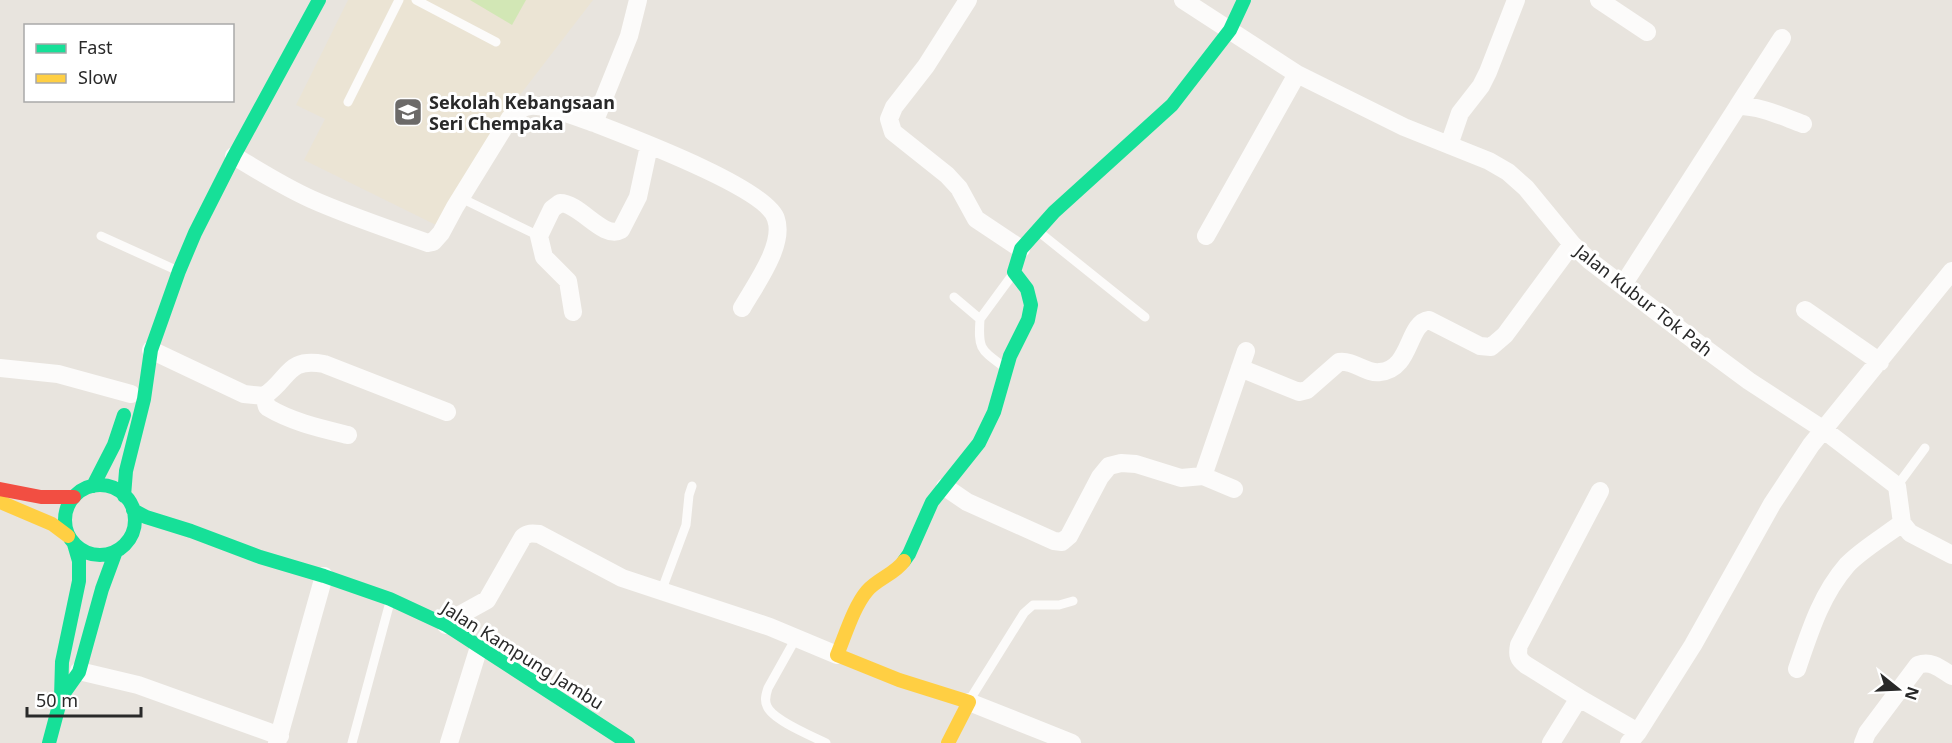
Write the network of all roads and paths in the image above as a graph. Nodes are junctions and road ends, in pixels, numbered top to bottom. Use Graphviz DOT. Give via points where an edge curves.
graph roads {
  1 [pos="319,0"];
  2 [pos="399,0"];
  3 [pos="416,0"];
  4 [pos="638,0"];
  5 [pos="968,0"];
  6 [pos="1184,0"];
  7 [pos="1244,0"];
  8 [pos="1516,0"];
  9 [pos="1599,0"];
  10 [pos="1230,30"];
  11 [pos="1647,32"];
  12 [pos="1782,38"];
  13 [pos="496,42"];
  14 [pos="1297,74"];
  15 [pos="348,102"];
  16 [pos="1738,106"];
  17 [pos="594,123"];
  18 [pos="1803,124"];
  19 [pos="1449,145"];
  20 [pos="650,146"];
  21 [pos="234,156"];
  22 [pos="461,198"];
  23 [pos="1037,230"];
  24 [pos="101,236"];
  25 [pos="539,236"];
  26 [pos="1206,236"];
  27 [pos="1572,244"];
  28 [pos="1021,249"];
  29 [pos="1952,271"];
  30 [pos="179,272"];
  31 [pos="1014,272"];
  32 [pos="1623,285"];
  33 [pos="954,297"];
  34 [pos="742,308"];
  35 [pos="1805,310"];
  36 [pos="573,312"];
  37 [pos="1145,317"];
  38 [pos="980,319"];
  39 [pos="151,350"];
  40 [pos="1880,362"];
  41 [pos="0,368"];
  42 [pos="1006,369"];
  43 [pos="130,394"];
  44 [pos="264,396"];
  45 [pos="447,412"];
  46 [pos="1824,430"];
  47 [pos="348,435"];
  48 [pos="1924,448"];
  49 [pos="1203,476"];
  50 [pos="93,486"];
  51 [pos="692,486"];
  52 [pos="1897,486"];
  53 [pos="945,487"];
  54 [pos="0,489"];
  55 [pos="1234,489"];
  56 [pos="1600,491"];
  57 [pos="124,496"];
  58 [pos="74,497"];
  59 [pos="0,502"];
  60 [pos="133,510"];
  61 [pos="1902,523"];
  62 [pos="71,540"];
  63 [pos="187,544"];
  64 [pos="116,551"];
  65 [pos="1950,551"];
  66 [pos="260,557"];
  67 [pos="324,576"];
  68 [pos="661,592"];
  69 [pos="390,599"];
  70 [pos="1073,601"];
  71 [pos="446,625"];
  72 [pos="796,638"];
  73 [pos="479,647"];
  74 [pos="837,655"];
  75 [pos="1797,669"];
  76 [pos="79,671"];
  77 [pos="1952,676"];
  78 [pos="61,698"];
  79 [pos="1579,698"];
  80 [pos="969,702"];
  81 [pos="607,737"];
  82 [pos="1633,738"];
  83 [pos="278,740"];
  84 [pos="49,743"];
  85 [pos="352,743"];
  86 [pos="450,743"];
  87 [pos="628,743"];
  88 [pos="826,743"];
  89 [pos="948,743"];
  90 [pos="1072,743"];
  91 [pos="1551,743"];
  92 [pos="1863,743"];
  1 -- 21 [label="street"];
  2 -- 15 [label="lane"];
  3 -- 13 [label="lane"];
  4 -- 17 [label="street" via="629,36"];
  5 -- 28 [label="street" via="894,107 890,126 897,136 947,175 976,219"];
  6 -- 10 [label="street, Jalan Kubur Tok Pah"];
  7 -- 10 [label="street"];
  8 -- 19 [label="street" via="1488,72 1460,113"];
  9 -- 11 [label="street"];
  10 -- 14 [label="street, Jalan Kubur Tok Pah"];
  10 -- 23 [label="street" via="1172,105 1067,198"];
  12 -- 16 [label="street"];
  14 -- 19 [label="street, Jalan Kubur Tok Pah" via="1404,128"];
  14 -- 26 [label="street"];
  16 -- 18 [label="street" via="1765,109"];
  16 -- 32 [label="street"];
  17 -- 20 [label="street"];
  17 -- 22 [label="street" via="538,105 519,110 510,118"];
  19 -- 27 [label="street, Jalan Kubur Tok Pah" via="1508,172"];
  20 -- 25 [label="street" via="638,197 621,230 607,231 560,203 552,209"];
  20 -- 34 [label="street" via="735,183 776,217 774,251"];
  21 -- 22 [label="street" via="310,198 428,243 438,239"];
  21 -- 30 [label="street"];
  22 -- 25 [label="lane"];
  23 -- 28 [label="street"];
  23 -- 37 [label="lane"];
  24 -- 30 [label="lane"];
  25 -- 36 [label="street" via="544,257 568,281"];
  27 -- 32 [label="street, Jalan Kubur Tok Pah"];
  27 -- 49 [label="street" via="1505,335 1491,347 1480,346 1429,320 1418,326 1400,362 1382,372 1339,362 1299,392 1243,360"];
  28 -- 31 [label="street"];
  29 -- 40 [label="street"];
  30 -- 39 [label="street"];
  31 -- 38 [label="lane"];
  31 -- 42 [label="street" via="1027,289 1031,305"];
  32 -- 46 [label="street, Jalan Kubur Tok Pah" via="1749,381"];
  33 -- 38 [label="lane"];
  35 -- 40 [label="street"];
  38 -- 42 [label="lane" via="981,348"];
  39 -- 43 [label="street"];
  39 -- 44 [label="street" via="244,394"];
  39 -- 57 [label="street"];
  40 -- 46 [label="street"];
  41 -- 43 [label="street" via="58,374"];
  42 -- 53 [label="street" via="994,412 979,442"];
  43 -- 50 [label="street" via="114,445"];
  44 -- 45 [label="street" via="292,368 301,362 313,362"];
  44 -- 47 [label="street" via="267,407 294,421"];
  46 -- 52 [label="street, Jalan Kubur Tok Pah"];
  46 -- 82 [label="street" via="1772,504 1693,645"];
  48 -- 52 [label="lane"];
  49 -- 53 [label="street" via="1181,478 1136,464 1109,466 1062,542 986,511"];
  49 -- 55 [label="street"];
  50 -- 57 [label="street" via="115,489"];
  50 -- 58 [label="street"];
  51 -- 68 [label="lane" via="686,525"];
  52 -- 61 [label="street"];
  53 -- 74 [label="street" via="932,502 900,567 868,588 862,597"];
  54 -- 58 [label="street" via="41,497"];
  56 -- 79 [label="street" via="1517,653 1526,665"];
  57 -- 60 [label="street"];
  58 -- 62 [label="street" via="65,516"];
  59 -- 62 [label="street" via="52,524"];
  60 -- 64 [label="street" via="137,536"];
  60 -- 66 [label="street, Jalan Kampung Jambu"];
  61 -- 65 [label="street" via="1910,533"];
  61 -- 75 [label="street" via="1849,564 1829,589"];
  62 -- 64 [label="street" via="90,554"];
  62 -- 78 [label="street" via="79,561 79,581 62,662"];
  63 -- 66 [label="street, Jalan Kampung Jambu"];
  64 -- 76 [label="street"];
  66 -- 67 [label="street, Jalan Kampung Jambu"];
  67 -- 69 [label="street, Jalan Kampung Jambu"];
  67 -- 83 [label="street"];
  68 -- 71 [label="street" via="622,578 539,534 528,534 487,600"];
  68 -- 72 [label="street"];
  69 -- 71 [label="street, Jalan Kampung Jambu"];
  69 -- 85 [label="lane"];
  70 -- 80 [label="lane" via="1033,605 1024,613"];
  71 -- 73 [label="street, Jalan Kampung Jambu"];
  72 -- 74 [label="street"];
  72 -- 88 [label="lane" via="768,688 767,707 776,717"];
  73 -- 81 [label="street, Jalan Kampung Jambu"];
  73 -- 86 [label="street"];
  74 -- 80 [label="street"];
  76 -- 78 [label="street"];
  76 -- 83 [label="street" via="138,685"];
  77 -- 92 [label="street" via="1932,663 1918,665"];
  78 -- 84 [label="street"];
  79 -- 82 [label="street"];
  79 -- 91 [label="street"];
  80 -- 89 [label="street"];
  80 -- 90 [label="street"];
  81 -- 87 [label="street, Jalan Kampung Jambu"];
}
